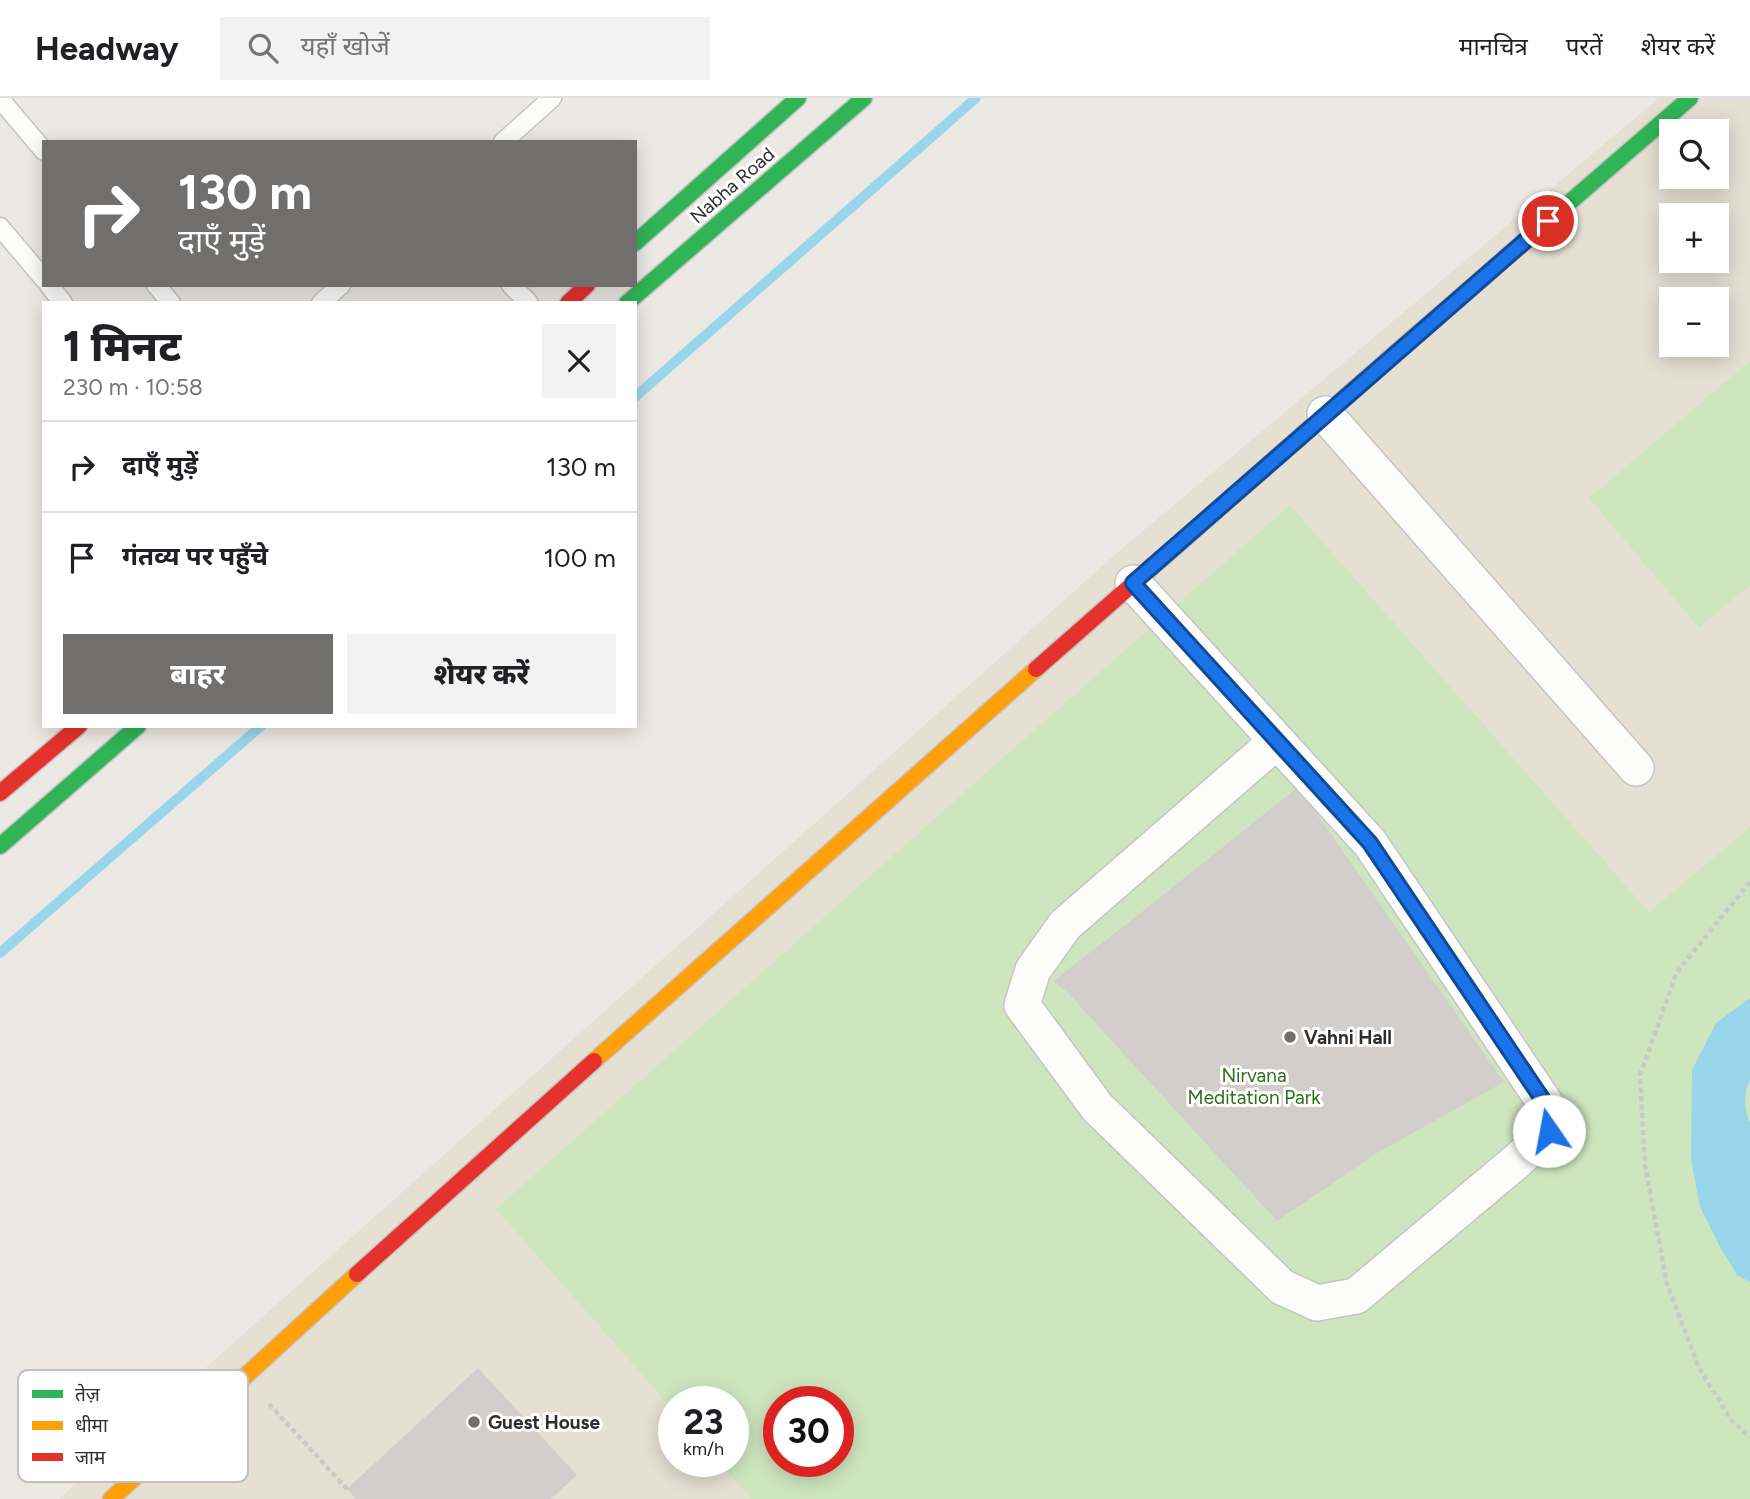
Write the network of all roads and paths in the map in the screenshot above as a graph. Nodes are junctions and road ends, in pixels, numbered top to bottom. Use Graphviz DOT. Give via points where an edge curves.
graph roads {
  1 [pos="552,98"];
  2 [pos="798,98"];
  3 [pos="864,98"];
  4 [pos="1690,98"];
  5 [pos="0,99"];
  6 [pos="505,140"];
  7 [pos="42,149"];
  8 [pos="0,227"];
  9 [pos="637,241"];
  10 [pos="42,277"];
  11 [pos="51,287"];
  12 [pos="158,287"];
  13 [pos="339,287"];
  14 [pos="514,287"];
  15 [pos="585,287"];
  16 [pos="61,301"];
  17 [pos="169,301"];
  18 [pos="323,301"];
  19 [pos="527,301"];
  20 [pos="570,301"];
  21 [pos="629,301"];
  22 [pos="1325,414"];
  23 [pos="1133,583"];
  24 [pos="77,728"];
  25 [pos="136,728"];
  26 [pos="1277,741"];
  27 [pos="1636,768"];
  28 [pos="0,793"];
  29 [pos="0,846"];
  30 [pos="1750,882"];
  31 [pos="1741,894"];
  32 [pos="1750,894"];
  33 [pos="248,1375"];
  34 [pos="248,1381"];
  35 [pos="1750,1437"];
  36 [pos="130,1482"];
  37 [pos="347,1489"];
  38 [pos="111,1499"];
  1 -- 6 [label="lane"];
  2 -- 9 [label="street, Nabha Road"];
  3 -- 21 [label="street, Nabha Road"];
  4 -- 22 [label="street"];
  5 -- 7 [label="lane"];
  8 -- 10 [label="lane"];
  11 -- 16 [label="lane"];
  12 -- 17 [label="lane"];
  13 -- 18 [label="lane"];
  14 -- 19 [label="lane"];
  15 -- 20 [label="street"];
  22 -- 23 [label="street"];
  22 -- 27 [label="street"];
  23 -- 26 [label="street"];
  23 -- 33 [label="street" via="507,1138"];
  24 -- 28 [label="street"];
  25 -- 29 [label="street"];
  26 -- 26 [label="street" via="1370,843 1545,1103 1549,1131 1356,1296 1317,1303 1282,1287 1097,1107 1022,1005 1033,970 1065,925"];
  30 -- 31 [label="path"];
  31 -- 32 [label="path"];
  31 -- 35 [label="path" via="1677,972 1640,1075 1645,1165 1667,1284 1699,1368 1732,1420"];
  34 -- 37 [label="path"];
  36 -- 38 [label="street"];
}
